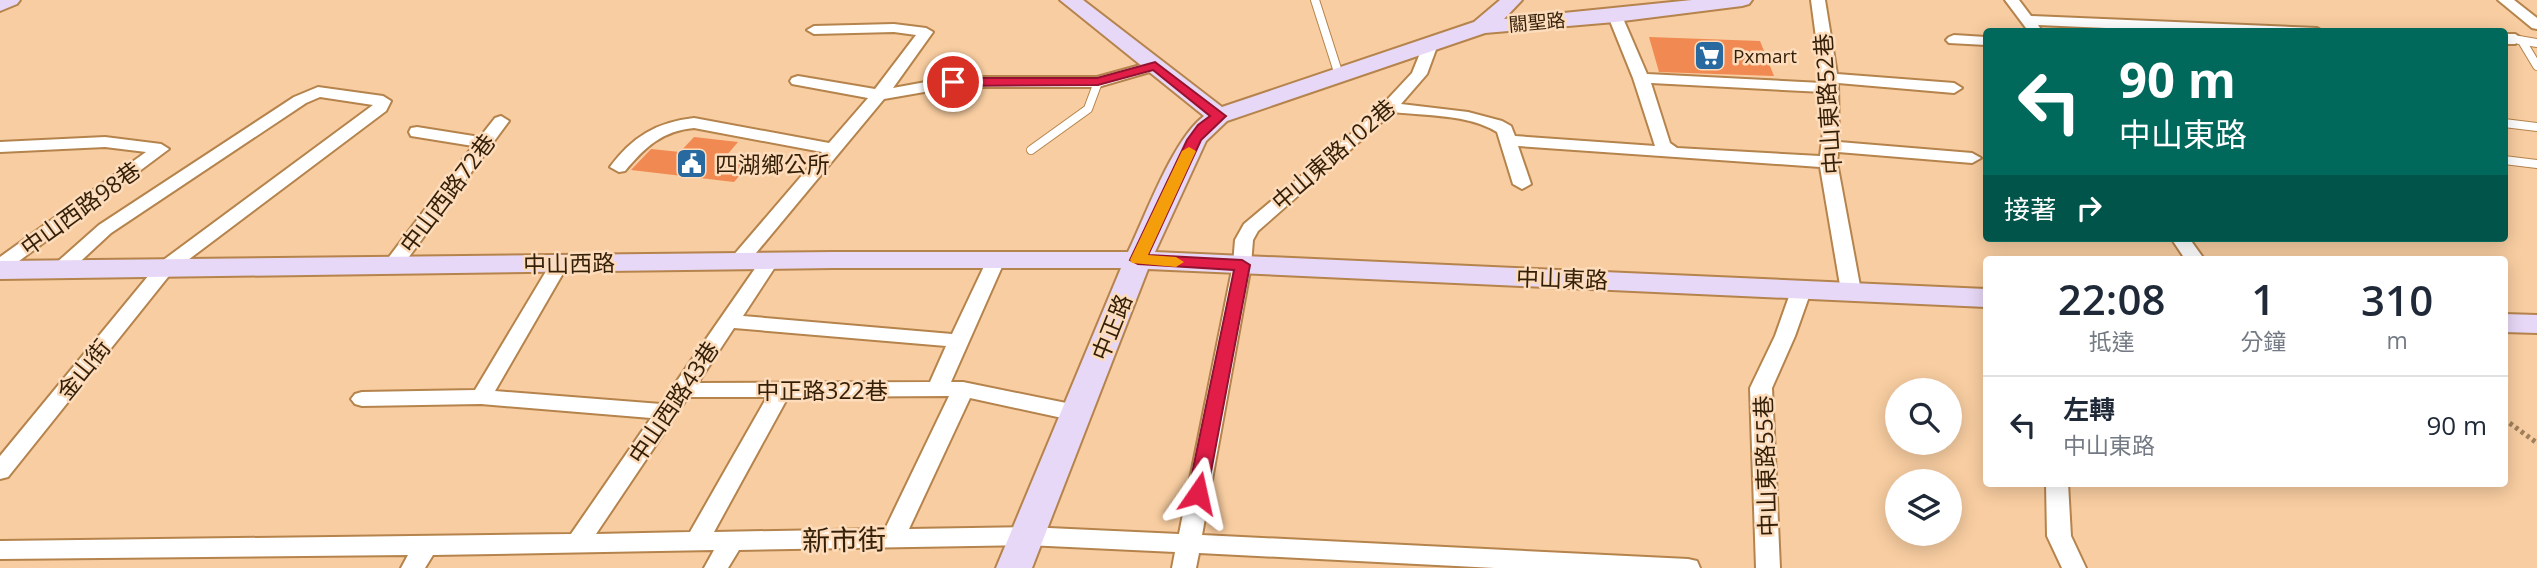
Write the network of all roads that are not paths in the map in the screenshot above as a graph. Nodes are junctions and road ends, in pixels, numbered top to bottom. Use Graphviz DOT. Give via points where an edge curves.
graph roads {
  1 [pos="10,0"];
  2 [pos="1070,0"];
  3 [pos="1315,0"];
  4 [pos="1512,0"];
  5 [pos="1742,0"];
  6 [pos="1818,0"];
  7 [pos="2012,0"];
  8 [pos="2505,0"];
  9 [pos="0,5"];
  10 [pos="1615,16"];
  11 [pos="2537,25"];
  12 [pos="2031,26"];
  13 [pos="1482,27"];
  14 [pos="2126,28"];
  15 [pos="814,30"];
  16 [pos="1954,40"];
  17 [pos="2514,40"];
  18 [pos="1983,41"];
  19 [pos="2537,43"];
  20 [pos="1430,44"];
  21 [pos="1155,66"];
  22 [pos="2537,66"];
  23 [pos="1339,75"];
  24 [pos="1641,78"];
  25 [pos="798,81"];
  26 [pos="1098,82"];
  27 [pos="1830,83"];
  28 [pos="1954,88"];
  29 [pos="879,95"];
  30 [pos="1389,107"];
  31 [pos="1219,116"];
  32 [pos="501,121"];
  33 [pos="2508,123"];
  34 [pos="2537,127"];
  35 [pos="416,132"];
  36 [pos="1508,140"];
  37 [pos="485,143"];
  38 [pos="0,147"];
  39 [pos="833,149"];
  40 [pos="1031,150"];
  41 [pos="1673,153"];
  42 [pos="1829,154"];
  43 [pos="1972,158"];
  44 [pos="2508,160"];
  45 [pos="2537,164"];
  46 [pos="619,167"];
  47 [pos="1522,184"];
  48 [pos="996,260"];
  49 [pos="1138,260"];
  50 [pos="739,261"];
  51 [pos="771,261"];
  52 [pos="560,263"];
  53 [pos="393,265"];
  54 [pos="1242,265"];
  55 [pos="0,268"];
  56 [pos="62,268"];
  57 [pos="165,268"];
  58 [pos="1802,288"];
  59 [pos="1851,291"];
  60 [pos="1983,298"];
  61 [pos="727,321"];
  62 [pos="2508,323"];
  63 [pos="2537,324"];
  64 [pos="960,341"];
  65 [pos="937,389"];
  66 [pos="963,389"];
  67 [pos="680,390"];
  68 [pos="781,390"];
  69 [pos="481,397"];
  70 [pos="362,398"];
  71 [pos="665,412"];
  72 [pos="1076,413"];
  73 [pos="0,471"];
  74 [pos="2056,487"];
  75 [pos="1027,536"];
  76 [pos="892,537"];
  77 [pos="732,541"];
  78 [pos="697,542"];
  79 [pos="577,544"];
  80 [pos="1188,544"];
  81 [pos="426,547"];
  82 [pos="0,550"];
  83 [pos="413,568"];
  84 [pos="716,568"];
  85 [pos="1014,568"];
  86 [pos="1184,568"];
  87 [pos="1688,568"];
  88 [pos="1768,568"];
  89 [pos="2074,568"];
  1 -- 9 [label="main road"];
  2 -- 21 [label="main road"];
  3 -- 23 [label="lane"];
  4 -- 13 [label="main road"];
  5 -- 10 [label="main road, 關聖路"];
  6 -- 27 [label="street, 中山東路52巷"];
  7 -- 12 [label="street"];
  8 -- 11 [label="street"];
  10 -- 13 [label="main road, 關聖路"];
  10 -- 24 [label="street"];
  12 -- 14 [label="street"];
  13 -- 20 [label="main road, 關聖路"];
  15 -- 29 [label="street" via="926,32"];
  16 -- 18 [label="street"];
  17 -- 19 [label="lane"];
  17 -- 22 [label="lane"];
  20 -- 23 [label="main road, 關聖路"];
  20 -- 30 [label="street, 中山東路102巷" via="1419,74"];
  21 -- 26 [label="street"];
  21 -- 31 [label="main road"];
  23 -- 31 [label="main road, 關聖路"];
  24 -- 27 [label="street"];
  24 -- 41 [label="street" via="1662,145"];
  25 -- 29 [label="street"];
  26 -- 29 [label="street" via="953,82"];
  26 -- 40 [label="lane" via="1087,109"];
  27 -- 28 [label="street"];
  27 -- 42 [label="street, 中山東路52巷"];
  29 -- 39 [label="street"];
  30 -- 36 [label="street" via="1491,122 1506,131"];
  30 -- 54 [label="street, 中山東路102巷" via="1257,220 1244,240"];
  31 -- 49 [label="main road, 中正路" via="1194,140"];
  32 -- 37 [label="street, 中山西路72巷"];
  33 -- 34 [label="lane"];
  35 -- 37 [label="street"];
  36 -- 41 [label="street"];
  36 -- 47 [label="street"];
  37 -- 53 [label="street, 中山西路72巷"];
  38 -- 55 [label="street, 中山西路98巷" via="105,142 161,149"];
  39 -- 46 [label="street" via="694,123 675,124 655,131"];
  39 -- 50 [label="street"];
  41 -- 42 [label="street"];
  42 -- 43 [label="street"];
  42 -- 59 [label="street, 中山東路52巷"];
  44 -- 45 [label="lane"];
  48 -- 49 [label="main road, 中山西路"];
  48 -- 51 [label="main road, 中山西路"];
  48 -- 64 [label="street"];
  49 -- 54 [label="main road, 中山東路"];
  49 -- 72 [label="main road, 中正路"];
  50 -- 51 [label="main road, 中山西路"];
  50 -- 52 [label="main road, 中山西路"];
  51 -- 61 [label="street, 中山西路43巷"];
  52 -- 53 [label="main road, 中山西路"];
  52 -- 69 [label="street"];
  53 -- 57 [label="main road, 中山西路"];
  54 -- 58 [label="main road, 中山東路"];
  54 -- 80 [label="street, 中山東路102巷"];
  55 -- 56 [label="main road, 中山西路"];
  56 -- 57 [label="main road, 中山西路"];
  56 -- 57 [label="street, 金山街" via="105,229 300,100 318,92 383,101 380,108"];
  57 -- 73 [label="street, 金山街"];
  58 -- 59 [label="main road, 中山東路"];
  58 -- 88 [label="street, 中山東路55巷" via="1760,388"];
  59 -- 60 [label="main road, 中山東路"];
  61 -- 64 [label="street"];
  61 -- 67 [label="street, 中山西路43巷"];
  62 -- 63 [label="main road"];
  64 -- 65 [label="street"];
  65 -- 66 [label="street, 中正路322巷"];
  65 -- 68 [label="street, 中正路322巷"];
  66 -- 72 [label="street, 中正路322巷"];
  66 -- 76 [label="street"];
  67 -- 68 [label="street, 中正路322巷"];
  67 -- 71 [label="street, 中山西路43巷"];
  68 -- 78 [label="street"];
  69 -- 70 [label="street"];
  69 -- 71 [label="street"];
  71 -- 79 [label="street, 中山西路43巷"];
  72 -- 75 [label="main road, 中正路"];
  74 -- 89 [label="street" via="2059,536"];
  75 -- 76 [label="street, 新市街"];
  75 -- 80 [label="street, 新市街"];
  75 -- 85 [label="main road, 中正路"];
  76 -- 77 [label="street, 新市街"];
  77 -- 78 [label="street, 新市街"];
  77 -- 84 [label="street"];
  78 -- 79 [label="street, 新市街"];
  79 -- 81 [label="street, 新市街"];
  80 -- 86 [label="street, 中山東路102巷"];
  80 -- 87 [label="street, 新市街"];
  81 -- 82 [label="street, 新市街"];
  81 -- 83 [label="street"];
}
